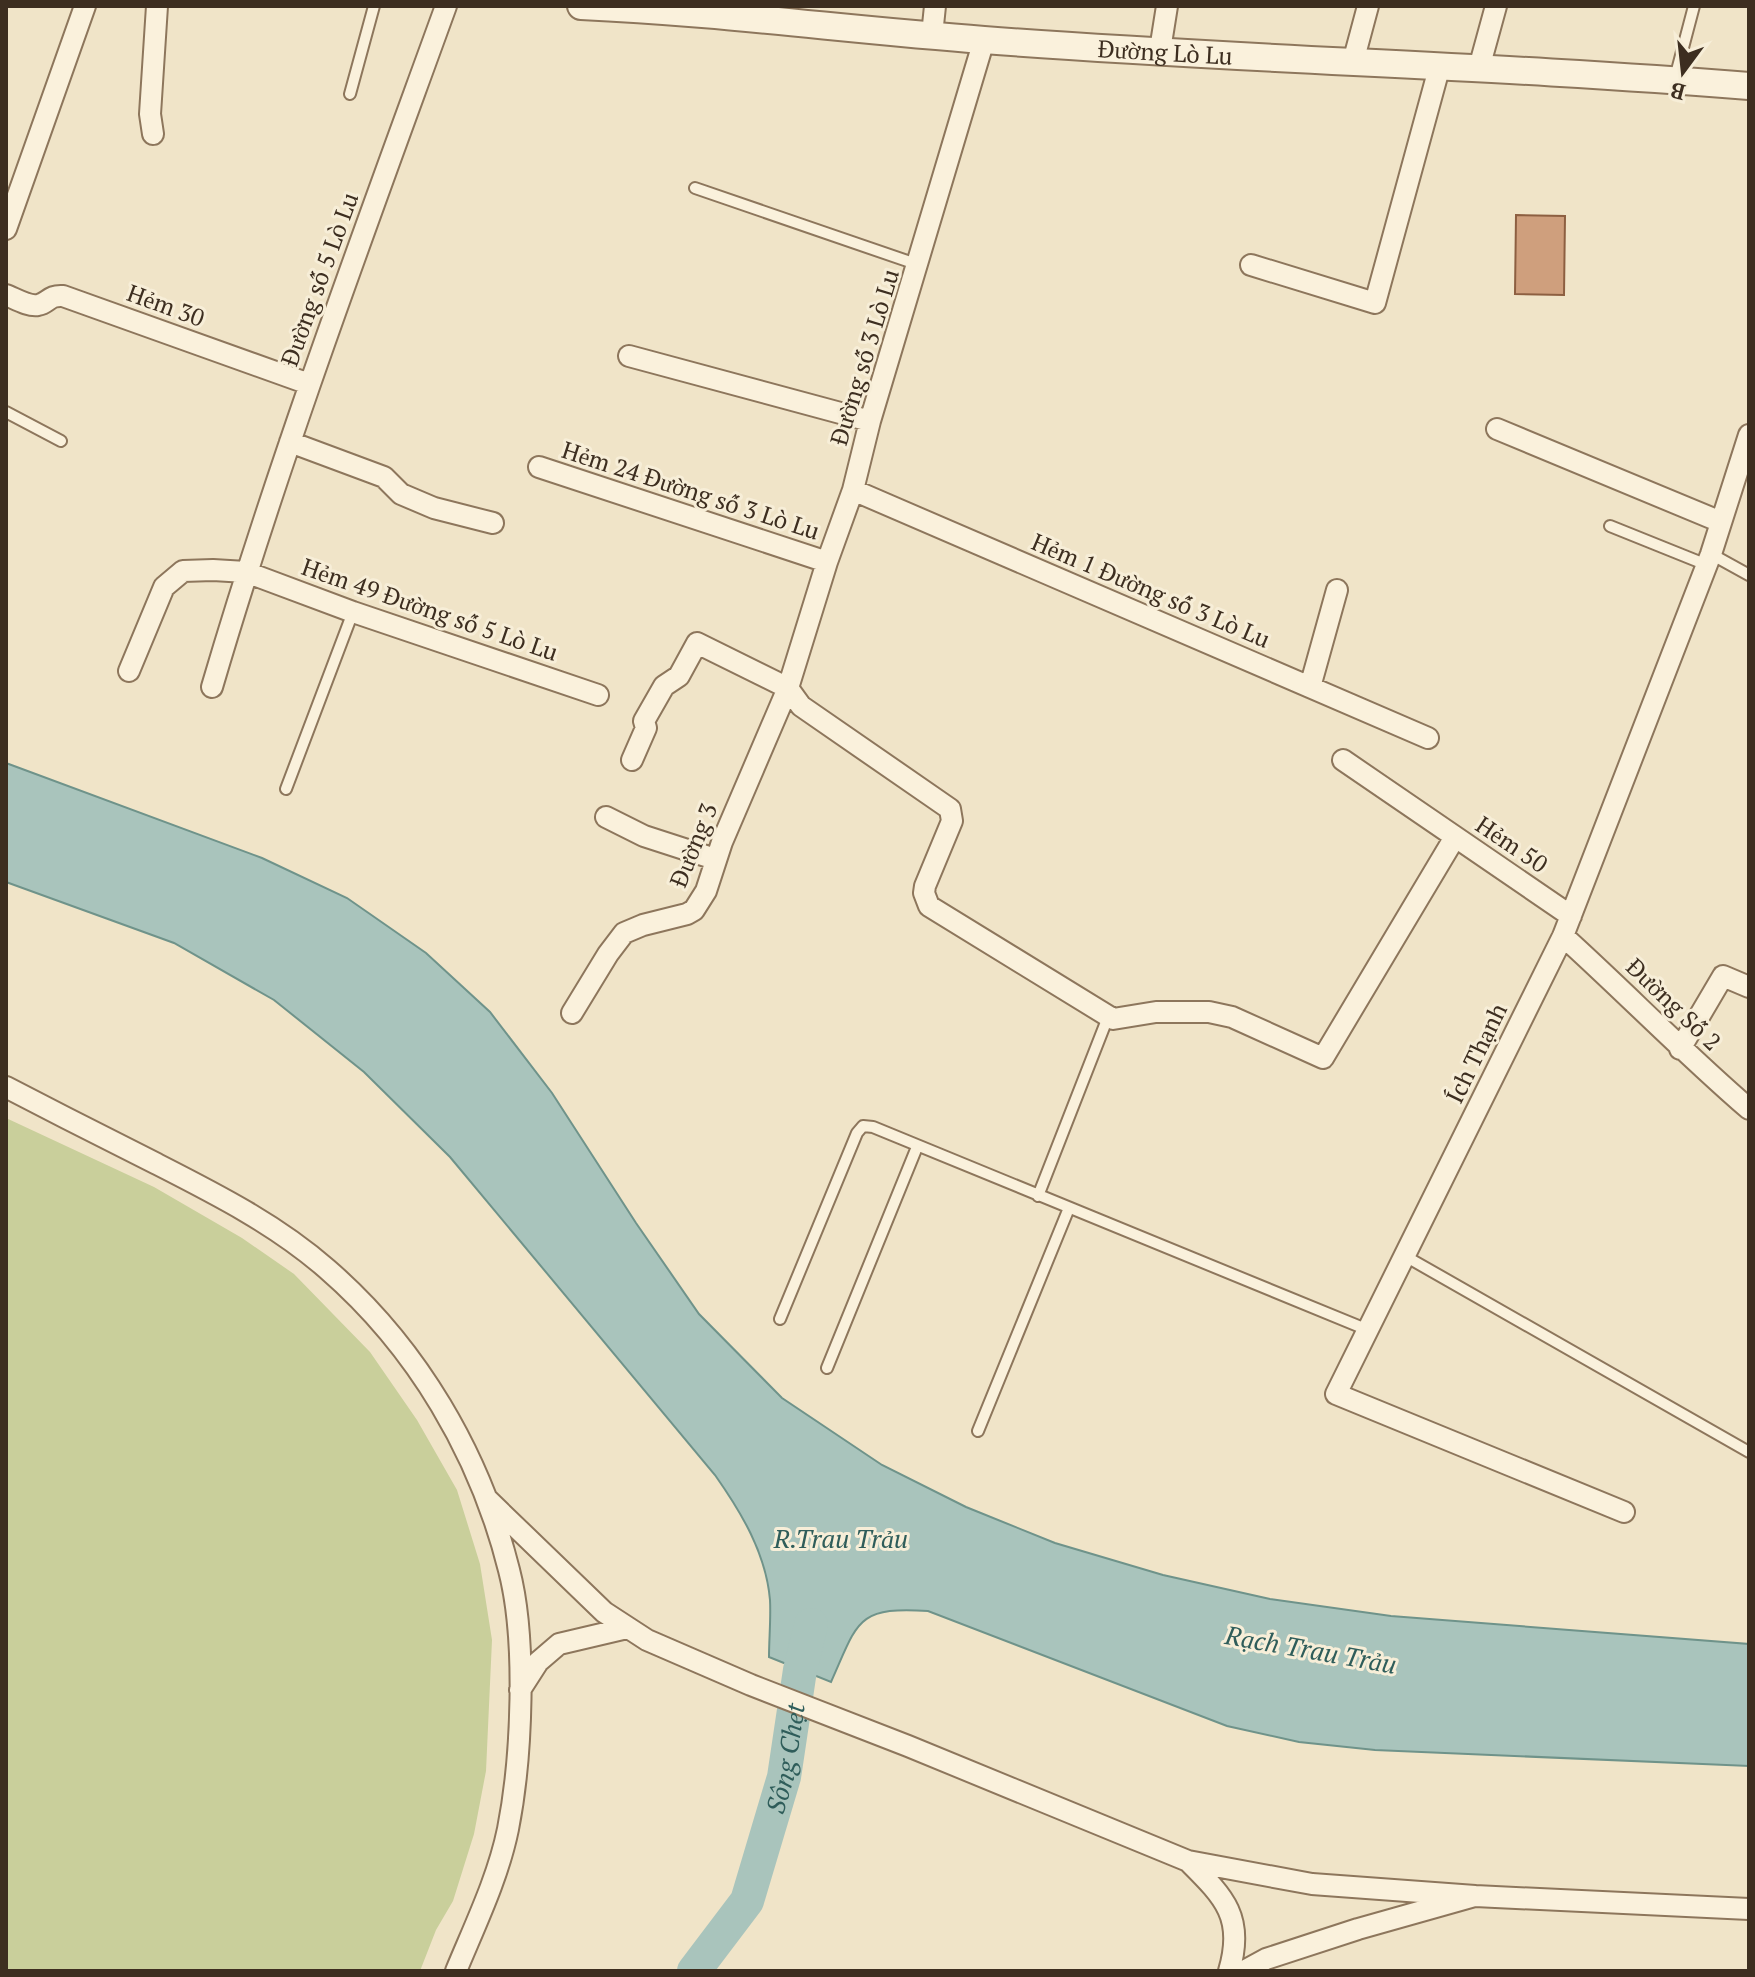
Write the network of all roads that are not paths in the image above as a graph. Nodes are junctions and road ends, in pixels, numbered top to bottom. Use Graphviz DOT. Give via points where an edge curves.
graph roads {
  1 [pos="85,6"];
  2 [pos="157,6"];
  3 [pos="374,6"];
  4 [pos="446,6"];
  5 [pos="581,6"];
  6 [pos="935,6"];
  7 [pos="1167,6"];
  8 [pos="1368,6"];
  9 [pos="1496,6"];
  10 [pos="1694,6"];
  11 [pos="642,7"];
  12 [pos="813,15"];
  13 [pos="932,35"];
  14 [pos="984,40"];
  15 [pos="1160,50"];
  16 [pos="1353,62"];
  17 [pos="1440,65"];
  18 [pos="1479,68"];
  19 [pos="1675,80"];
  20 [pos="1749,86"];
  21 [pos="350,94"];
  22 [pos="153,134"];
  23 [pos="695,188"];
  24 [pos="10,207"];
  25 [pos="6,229"];
  26 [pos="919,265"];
  27 [pos="1251,265"];
  28 [pos="6,295"];
  29 [pos="629,356"];
  30 [pos="309,384"];
  31 [pos="6,412"];
  32 [pos="870,421"];
  33 [pos="1497,429"];
  34 [pos="1749,435"];
  35 [pos="61,441"];
  36 [pos="290,442"];
  37 [pos="539,467"];
  38 [pos="853,490"];
  39 [pos="1721,522"];
  40 [pos="493,523"];
  41 [pos="1610,526"];
  42 [pos="1709,560"];
  43 [pos="827,562"];
  44 [pos="246,572"];
  45 [pos="1749,575"];
  46 [pos="1337,590"];
  47 [pos="353,612"];
  48 [pos="129,671"];
  49 [pos="212,687"];
  50 [pos="1310,687"];
  51 [pos="788,688"];
  52 [pos="598,695"];
  53 [pos="1428,738"];
  54 [pos="632,760"];
  55 [pos="1343,760"];
  56 [pos="286,789"];
  57 [pos="606,817"];
  58 [pos="1455,837"];
  59 [pos="715,859"];
  60 [pos="1571,916"];
  61 [pos="1563,936"];
  62 [pos="1749,987"];
  63 [pos="572,1013"];
  64 [pos="1108,1017"];
  65 [pos="1680,1049"];
  66 [pos="6,1087"];
  67 [pos="1749,1109"];
  68 [pos="917,1147"];
  69 [pos="1038,1196"];
  70 [pos="1069,1208"];
  71 [pos="1405,1256"];
  72 [pos="780,1319"];
  73 [pos="1368,1330"];
  74 [pos="827,1368"];
  75 [pos="978,1431"];
  76 [pos="1749,1452"];
  77 [pos="485,1498"];
  78 [pos="1624,1512"];
  79 [pos="627,1628"];
  80 [pos="520,1690"];
  81 [pos="1188,1861"];
  82 [pos="1475,1896"];
  83 [pos="1749,1909"];
  84 [pos="456,1971"];
  85 [pos="1229,1971"];
  86 [pos="1244,1971"];
  1 -- 24 [label="street"];
  2 -- 22 [label="street"];
  3 -- 21 [label="lane"];
  4 -- 30 [label="street, Đường số 5 Lò Lu"];
  5 -- 11 [label="street, Đường Lò Lu"];
  6 -- 13 [label="street"];
  7 -- 15 [label="street"];
  8 -- 16 [label="street"];
  9 -- 18 [label="street"];
  10 -- 19 [label="lane"];
  11 -- 12 [label="street, Đường Lò Lu"];
  12 -- 13 [label="street, Đường Lò Lu"];
  13 -- 14 [label="street, Đường Lò Lu"];
  14 -- 15 [label="street, Đường Lò Lu"];
  14 -- 26 [label="street, Đường số 3 Lò Lu"];
  15 -- 16 [label="street, Đường Lò Lu"];
  16 -- 17 [label="street, Đường Lò Lu"];
  17 -- 18 [label="street, Đường Lò Lu"];
  17 -- 27 [label="street" via="1375,303"];
  18 -- 19 [label="street, Đường Lò Lu"];
  19 -- 20 [label="street, Đường Lò Lu"];
  23 -- 26 [label="lane"];
  24 -- 25 [label="street"];
  26 -- 32 [label="street, Đường số 3 Lò Lu"];
  28 -- 30 [label="street, Hẻm 30" via="34,305 63,296"];
  29 -- 32 [label="street"];
  30 -- 36 [label="street, Đường số 5 Lò Lu"];
  31 -- 35 [label="lane"];
  32 -- 38 [label="street, Đường số 3 Lò Lu"];
  33 -- 39 [label="street"];
  34 -- 39 [label="street, Ích Thạnh"];
  36 -- 40 [label="street" via="384,477 401,494 423,503"];
  36 -- 44 [label="street, Đường số 5 Lò Lu"];
  37 -- 43 [label="street, Hẻm 24 Đường số 3 Lò Lu"];
  38 -- 43 [label="street, Đường số 3 Lò Lu"];
  38 -- 50 [label="street, Hẻm 1 Đường số 3 Lò Lu"];
  39 -- 42 [label="street, Ích Thạnh"];
  41 -- 42 [label="lane"];
  42 -- 45 [label="lane"];
  42 -- 60 [label="street, Ích Thạnh"];
  43 -- 51 [label="street, Đường số 3 Lò Lu"];
  44 -- 47 [label="street, Hẻm 49 Đường số 5 Lò Lu"];
  44 -- 48 [label="street, Hẻm 49 Đường số 5 Lò Lu" via="188,570 169,581"];
  44 -- 49 [label="street, Đường số 5 Lò Lu"];
  46 -- 50 [label="street"];
  47 -- 52 [label="street, Hẻm 49 Đường số 5 Lò Lu"];
  47 -- 56 [label="lane"];
  50 -- 53 [label="street, Hẻm 1 Đường số 3 Lò Lu"];
  51 -- 54 [label="street" via="697,643 644,721"];
  51 -- 59 [label="street, Đường 3"];
  51 -- 64 [label="street" via="801,706 950,809 952,821 925,886 929,906"];
  55 -- 58 [label="street, Hẻm 50"];
  57 -- 59 [label="street" via="664,844"];
  58 -- 60 [label="street, Hẻm 50"];
  58 -- 64 [label="street" via="1323,1058 1219,1014"];
  59 -- 63 [label="street, Đường 3" via="694,910 624,933"];
  60 -- 61 [label="street, Ích Thạnh"];
  61 -- 65 [label="street, Đường Số 2"];
  61 -- 71 [label="street, Ích Thạnh"];
  62 -- 65 [label="street" via="1723,976"];
  64 -- 69 [label="lane"];
  65 -- 67 [label="street, Đường Số 2"];
  66 -- 77 [label="street" via="234,1203 325,1267 367,1306 443,1405"];
  68 -- 69 [label="lane"];
  68 -- 72 [label="lane" via="873,1127 860,1128"];
  68 -- 74 [label="lane"];
  69 -- 70 [label="lane"];
  70 -- 73 [label="lane"];
  70 -- 75 [label="lane"];
  71 -- 73 [label="street, Ích Thạnh"];
  71 -- 76 [label="lane"];
  73 -- 78 [label="street, Ích Thạnh" via="1336,1394"];
  77 -- 79 [label="street"];
  77 -- 80 [label="street" via="510,1572"];
  79 -- 80 [label="street" via="559,1644 538,1662"];
  79 -- 81 [label="street" via="751,1685"];
  80 -- 84 [label="street" via="507,1832"];
  81 -- 82 [label="street" via="1312,1884"];
  81 -- 85 [label="street" via="1223,1895 1234,1928"];
  82 -- 83 [label="street"];
  82 -- 86 [label="street" via="1358,1929"];
}
